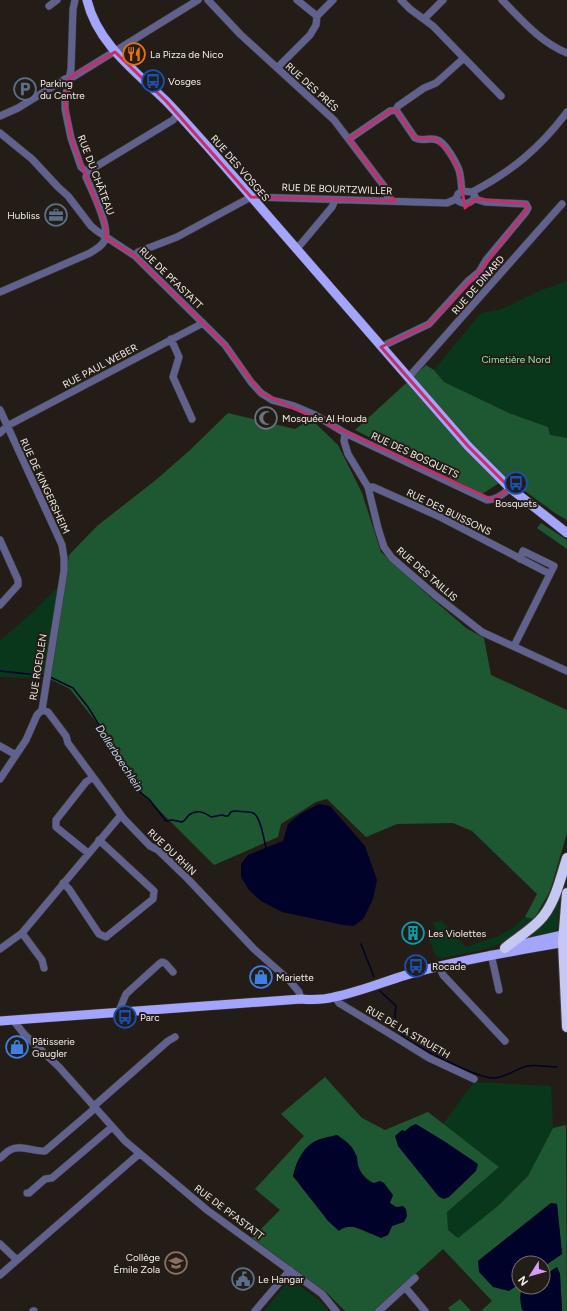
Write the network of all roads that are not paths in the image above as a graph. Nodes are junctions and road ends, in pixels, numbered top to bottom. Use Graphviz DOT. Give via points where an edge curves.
graph roads {
  1 [pos="58,0"];
  2 [pos="75,0"];
  3 [pos="87,0"];
  4 [pos="198,0"];
  5 [pos="208,0"];
  6 [pos="297,0"];
  7 [pos="334,0"];
  8 [pos="400,0"];
  9 [pos="443,0"];
  10 [pos="502,0"];
  11 [pos="49,6"];
  12 [pos="317,16"];
  13 [pos="424,20"];
  14 [pos="115,52"];
  15 [pos="567,53"];
  16 [pos="464,58"];
  17 [pos="277,68"];
  18 [pos="69,78"];
  19 [pos="502,96"];
  20 [pos="396,110"];
  21 [pos="567,112"];
  22 [pos="178,114"];
  23 [pos="0,116"];
  24 [pos="0,133"];
  25 [pos="349,139"];
  26 [pos="87,172"];
  27 [pos="462,191"];
  28 [pos="473,195"];
  29 [pos="251,197"];
  30 [pos="456,199"];
  31 [pos="335,200"];
  32 [pos="388,201"];
  33 [pos="562,204"];
  34 [pos="106,238"];
  35 [pos="296,248"];
  36 [pos="135,256"];
  37 [pos="0,292"];
  38 [pos="203,323"];
  39 [pos="171,339"];
  40 [pos="382,348"];
  41 [pos="408,378"];
  42 [pos="0,410"];
  43 [pos="312,414"];
  44 [pos="192,419"];
  45 [pos="7,426"];
  46 [pos="0,433"];
  47 [pos="345,433"];
  48 [pos="368,487"];
  49 [pos="510,488"];
  50 [pos="551,519"];
  51 [pos="567,526"];
  52 [pos="567,533"];
  53 [pos="0,540"];
  54 [pos="520,559"];
  55 [pos="64,571"];
  56 [pos="550,574"];
  57 [pos="1,605"];
  58 [pos="514,646"];
  59 [pos="567,671"];
  60 [pos="42,710"];
  61 [pos="0,746"];
  62 [pos="16,755"];
  63 [pos="93,777"];
  64 [pos="0,779"];
  65 [pos="120,815"];
  66 [pos="99,840"];
  67 [pos="88,853"];
  68 [pos="567,858"];
  69 [pos="63,883"];
  70 [pos="567,893"];
  71 [pos="22,933"];
  72 [pos="565,938"];
  73 [pos="505,948"];
  74 [pos="0,949"];
  75 [pos="491,954"];
  76 [pos="439,966"];
  77 [pos="44,968"];
  78 [pos="173,972"];
  79 [pos="499,990"];
  80 [pos="335,997"];
  81 [pos="301,1000"];
  82 [pos="118,1012"];
  83 [pos="13,1020"];
  84 [pos="0,1021"];
  85 [pos="567,1027"];
  86 [pos="175,1037"];
  87 [pos="505,1041"];
  88 [pos="474,1079"];
  89 [pos="94,1106"];
  90 [pos="112,1127"];
  91 [pos="139,1154"];
  92 [pos="0,1158"];
  93 [pos="27,1192"];
  94 [pos="0,1244"];
  95 [pos="17,1260"];
  96 [pos="290,1270"];
  97 [pos="0,1275"];
  98 [pos="415,1278"];
  99 [pos="405,1287"];
  100 [pos="254,1311"];
  101 [pos="336,1311"];
  102 [pos="379,1311"];
  103 [pos="425,1311"];
  1 -- 11 [label="street"];
  2 -- 18 [label="street, RUE DU CHÂTEAU"];
  3 -- 14 [label="main road, RUE DES VOSGES" via="94,19"];
  4 -- 14 [label="street"];
  5 -- 17 [label="street, RUE DES PRÉS"];
  6 -- 12 [label="street"];
  7 -- 12 [label="street"];
  8 -- 13 [label="street"];
  9 -- 13 [label="street"];
  10 -- 15 [label="street" via="536,34 554,48"];
  12 -- 17 [label="street" via="316,25 310,35"];
  13 -- 16 [label="street"];
  14 -- 18 [label="street"];
  14 -- 22 [label="main road, RUE DES VOSGES"];
  16 -- 19 [label="street"];
  16 -- 20 [label="street" via="436,83 424,88"];
  17 -- 25 [label="street, RUE DES PRÉS" via="334,120"];
  18 -- 23 [label="street"];
  18 -- 26 [label="street, RUE DU CHÂTEAU" via="65,109 73,146 81,167"];
  20 -- 25 [label="street" via="390,111"];
  20 -- 27 [label="street" via="415,138 436,139 441,142 459,170"];
  21 -- 28 [label="street" via="541,143 505,174"];
  22 -- 26 [label="street" via="173,120"];
  22 -- 29 [label="main road, RUE DES VOSGES"];
  24 -- 34 [label="street, RUE DE PFASTATT" via="32,159 68,196 91,226"];
  25 -- 32 [label="street, RUE DES PRÉS" via="387,190"];
  26 -- 34 [label="street, RUE DU CHÂTEAU" via="86,177 106,227"];
  27 -- 28 [label="street"];
  27 -- 30 [label="street"];
  28 -- 30 [label="street, RUE DE BOURTZWILLER" via="471,203 459,202"];
  28 -- 40 [label="street" via="485,202 526,204 528,208 479,272 429,324"];
  29 -- 31 [label="street, RUE DE BOURTZWILLER"];
  29 -- 35 [label="main road, RUE DES VOSGES"];
  29 -- 36 [label="street" via="177,237 138,252"];
  30 -- 32 [label="street, RUE DE BOURTZWILLER" via="447,202"];
  31 -- 32 [label="street, RUE DE BOURTZWILLER"];
  31 -- 35 [label="street" via="332,207"];
  33 -- 41 [label="street, RUE DE DINARD"];
  34 -- 36 [label="street, RUE DE PFASTATT"];
  34 -- 37 [label="street" via="102,246 90,253"];
  35 -- 40 [label="main road, RUE DES VOSGES"];
  36 -- 38 [label="street, RUE DE PFASTATT"];
  38 -- 39 [label="street, RUE PAUL WEBER"];
  38 -- 43 [label="street, RUE DE PFASTATT" via="225,345 261,393 272,400"];
  39 -- 44 [label="street" via="179,357 173,377"];
  39 -- 45 [label="street, RUE PAUL WEBER"];
  40 -- 41 [label="main road, RUE DES VOSGES"];
  41 -- 49 [label="main road, RUE DES VOSGES" via="468,446"];
  42 -- 45 [label="street, RUE DE KINGERSHEIM"];
  43 -- 47 [label="street, RUE DES BOSQUETS"];
  45 -- 46 [label="street, RUE PAUL WEBER"];
  45 -- 55 [label="street, RUE DE KINGERSHEIM" via="62,545"];
  47 -- 48 [label="street, RUE DES TAILLIS" via="344,441 348,454"];
  47 -- 49 [label="street, RUE DES BOSQUETS" via="487,500 499,497"];
  48 -- 54 [label="street, RUE DES BUISSONS" via="438,516"];
  48 -- 58 [label="street, RUE DES TAILLIS" via="384,547 392,558 472,626"];
  49 -- 50 [label="main road, RUE DES VOSGES"];
  50 -- 51 [label="main road"];
  50 -- 52 [label="main road"];
  53 -- 57 [label="street" via="18,580 18,585"];
  54 -- 56 [label="street, RUE DES BUISSONS"];
  54 -- 56 [label="street" via="523,551 554,566"];
  55 -- 60 [label="street, RUE ROEDLEN"];
  56 -- 58 [label="street"];
  58 -- 59 [label="street, RUE DES TAILLIS"];
  60 -- 62 [label="street, RUE ROEDLEN"];
  60 -- 63 [label="street, RUE DU RHIN" via="48,712"];
  61 -- 62 [label="street"];
  62 -- 64 [label="street, RUE ROEDLEN"];
  63 -- 65 [label="street, RUE DU RHIN"];
  63 -- 67 [label="street" via="86,782 56,820 56,827"];
  65 -- 66 [label="street"];
  65 -- 81 [label="street, RUE DU RHIN" via="150,846 158,850 187,878 254,949 289,980 299,992"];
  66 -- 67 [label="street"];
  66 -- 69 [label="street" via="154,892 153,899 106,937 99,934"];
  67 -- 69 [label="street"];
  68 -- 73 [label="highway" via="545,914"];
  69 -- 71 [label="street"];
  70 -- 72 [label="highway"];
  71 -- 74 [label="street"];
  71 -- 77 [label="street" via="42,960"];
  72 -- 73 [label="main road"];
  72 -- 75 [label="main road" via="504,954"];
  72 -- 85 [label="highway"];
  73 -- 75 [label="main road"];
  75 -- 76 [label="main road"];
  75 -- 79 [label="street"];
  76 -- 80 [label="main road"];
  76 -- 87 [label="street" via="443,975"];
  78 -- 82 [label="street" via="165,963 159,964 126,994"];
  80 -- 81 [label="main road"];
  80 -- 88 [label="street, RUE DE LA STRUETH" via="339,1004 429,1058"];
  81 -- 82 [label="main road"];
  82 -- 83 [label="main road"];
  83 -- 84 [label="main road"];
  83 -- 89 [label="street, RUE DE PFASTATT"];
  86 -- 89 [label="street"];
  89 -- 90 [label="street, RUE DE PFASTATT"];
  89 -- 92 [label="street" via="93,1110 45,1151 17,1147"];
  90 -- 91 [label="street, RUE DE PFASTATT"];
  90 -- 93 [label="street" via="52,1178"];
  91 -- 95 [label="street"];
  91 -- 96 [label="street, RUE DE PFASTATT" via="207,1210"];
  94 -- 95 [label="street"];
  95 -- 97 [label="street"];
  96 -- 100 [label="street"];
  96 -- 101 [label="street, RUE DE PFASTATT" via="322,1294"];
  98 -- 99 [label="street"];
  99 -- 102 [label="street"];
  99 -- 103 [label="street"];
}
